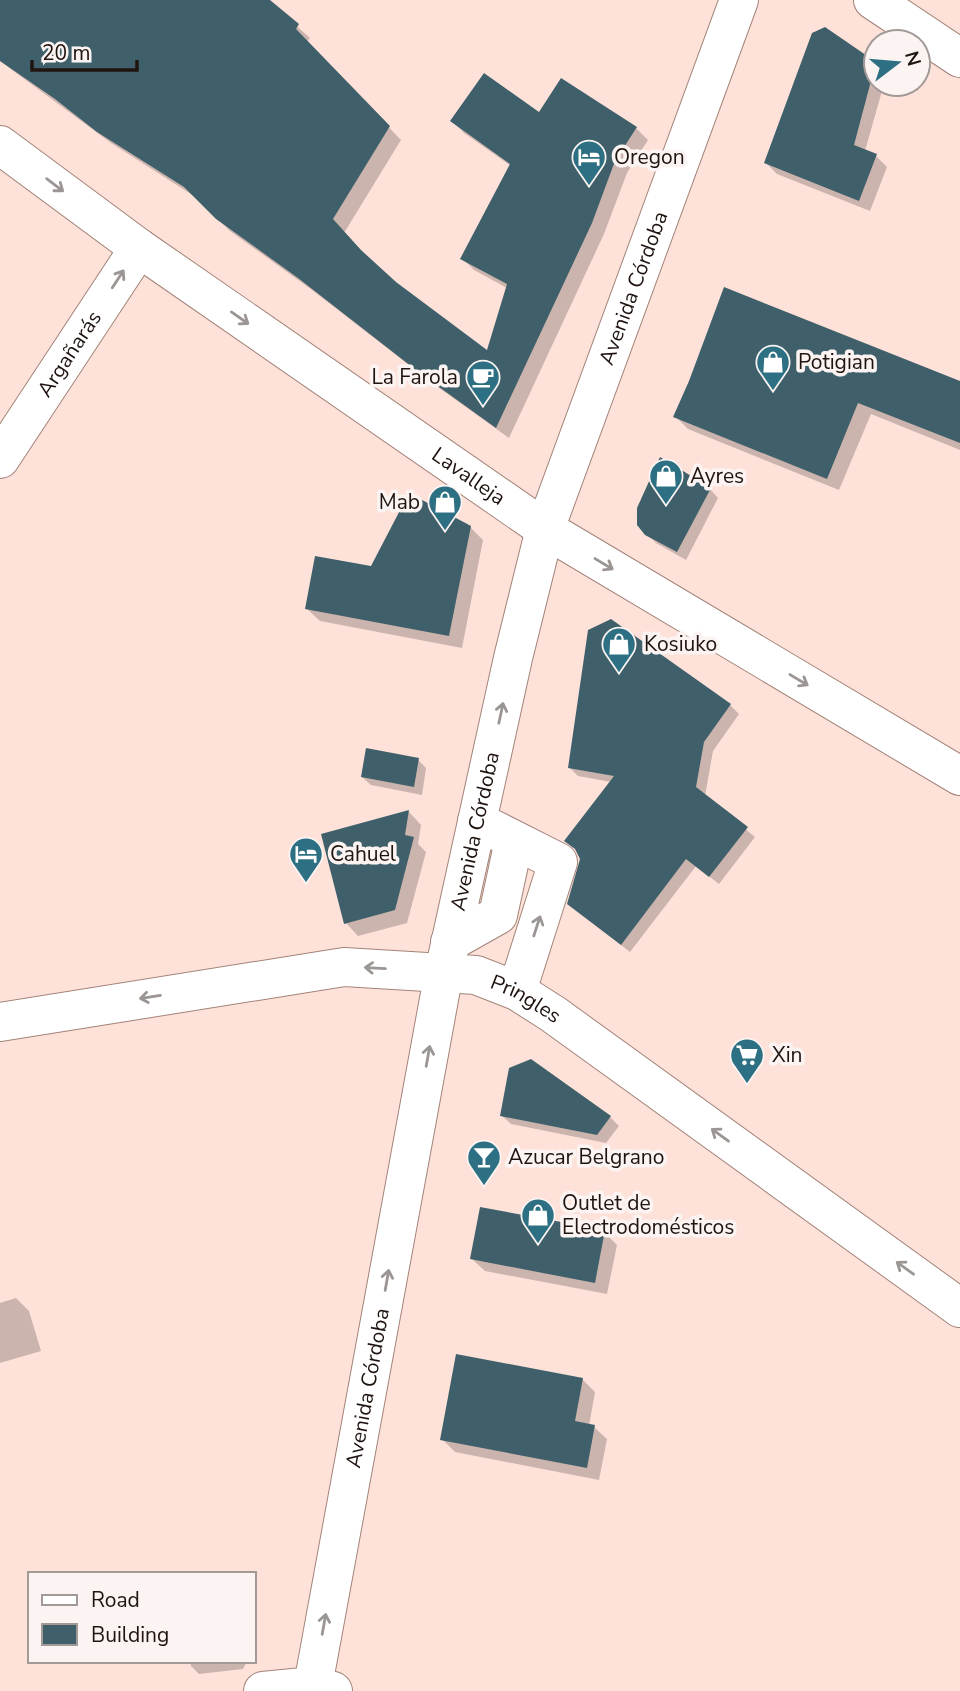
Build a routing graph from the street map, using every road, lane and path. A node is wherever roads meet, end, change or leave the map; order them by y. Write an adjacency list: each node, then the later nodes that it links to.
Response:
1 (739, 0): 7 (street, Avenida Córdoba)
2 (873, 0): 3 (street)
3 (960, 58)
4 (0, 145): 5 (street, Lavalleja, one-way to 5)
5 (139, 248): 6 (street, Argañarás, one-way to 5); 7 (street, Lavalleja, one-way to 7)
6 (0, 459)
7 (545, 529): 8 (street, Lavalleja, one-way to 8); 9 (street, Avenida Córdoba, one-way to 7)
8 (960, 776)
9 (477, 821): 10 (street); 11 (street, Avenida Córdoba)
10 (514, 841): 11 (street); 12 (street, one-way to 10)
11 (447, 957): 12 (street, Pringles); 13 (street, Pringles, one-way to 13); 15 (street, Avenida Córdoba, one-way to 11)
12 (517, 991): 14 (street, Pringles, one-way to 12)
13 (0, 1022)
14 (960, 1308)
15 (319, 1689): 16 (street)
16 (263, 1691)

